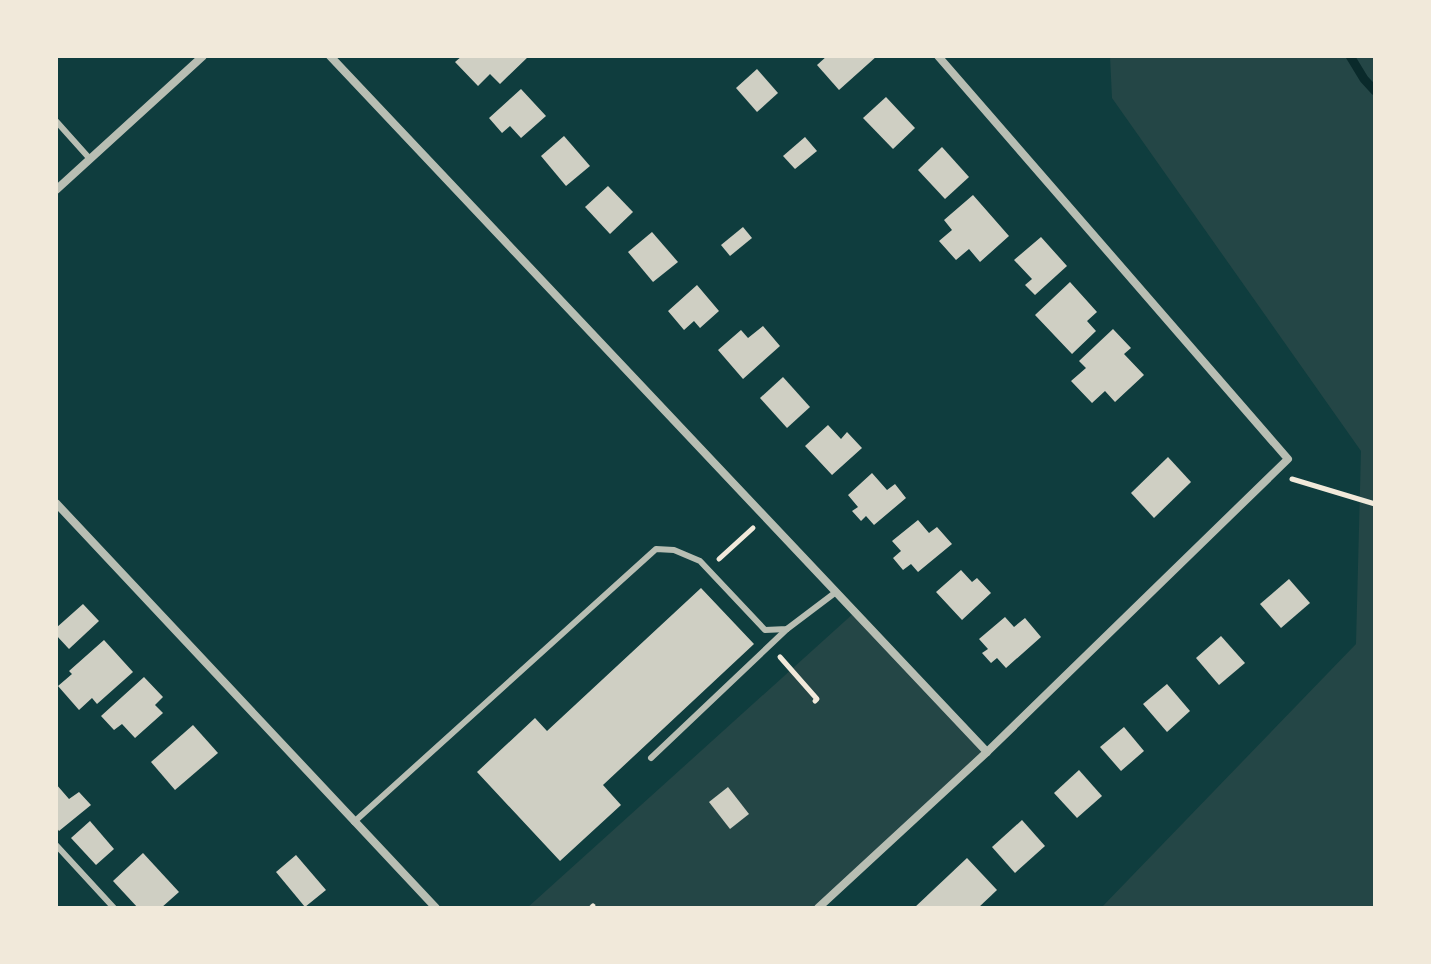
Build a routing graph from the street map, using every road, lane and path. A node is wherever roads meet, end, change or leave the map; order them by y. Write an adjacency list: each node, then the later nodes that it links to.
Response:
1 (203, 56): 5 (street)
2 (330, 56): 10 (street)
3 (938, 56): 7 (street)
4 (56, 121): 5 (lane)
5 (90, 159): 6 (street)
6 (56, 190)
7 (1271, 476): 9 (path); 16 (street)
8 (56, 503): 18 (street)
9 (1375, 504)
10 (765, 517): 11 (path); 12 (street)
11 (708, 569): 13 (lane); 18 (lane)
12 (836, 592): 13 (lane); 16 (street)
13 (787, 629): 14 (lane)
14 (771, 647): 15 (path); 17 (lane)
15 (815, 701)
16 (987, 752): 22 (street)
17 (651, 758)
18 (354, 822): 21 (street)
19 (56, 845): 20 (lane)
20 (114, 908)
21 (436, 908)
22 (818, 908)

